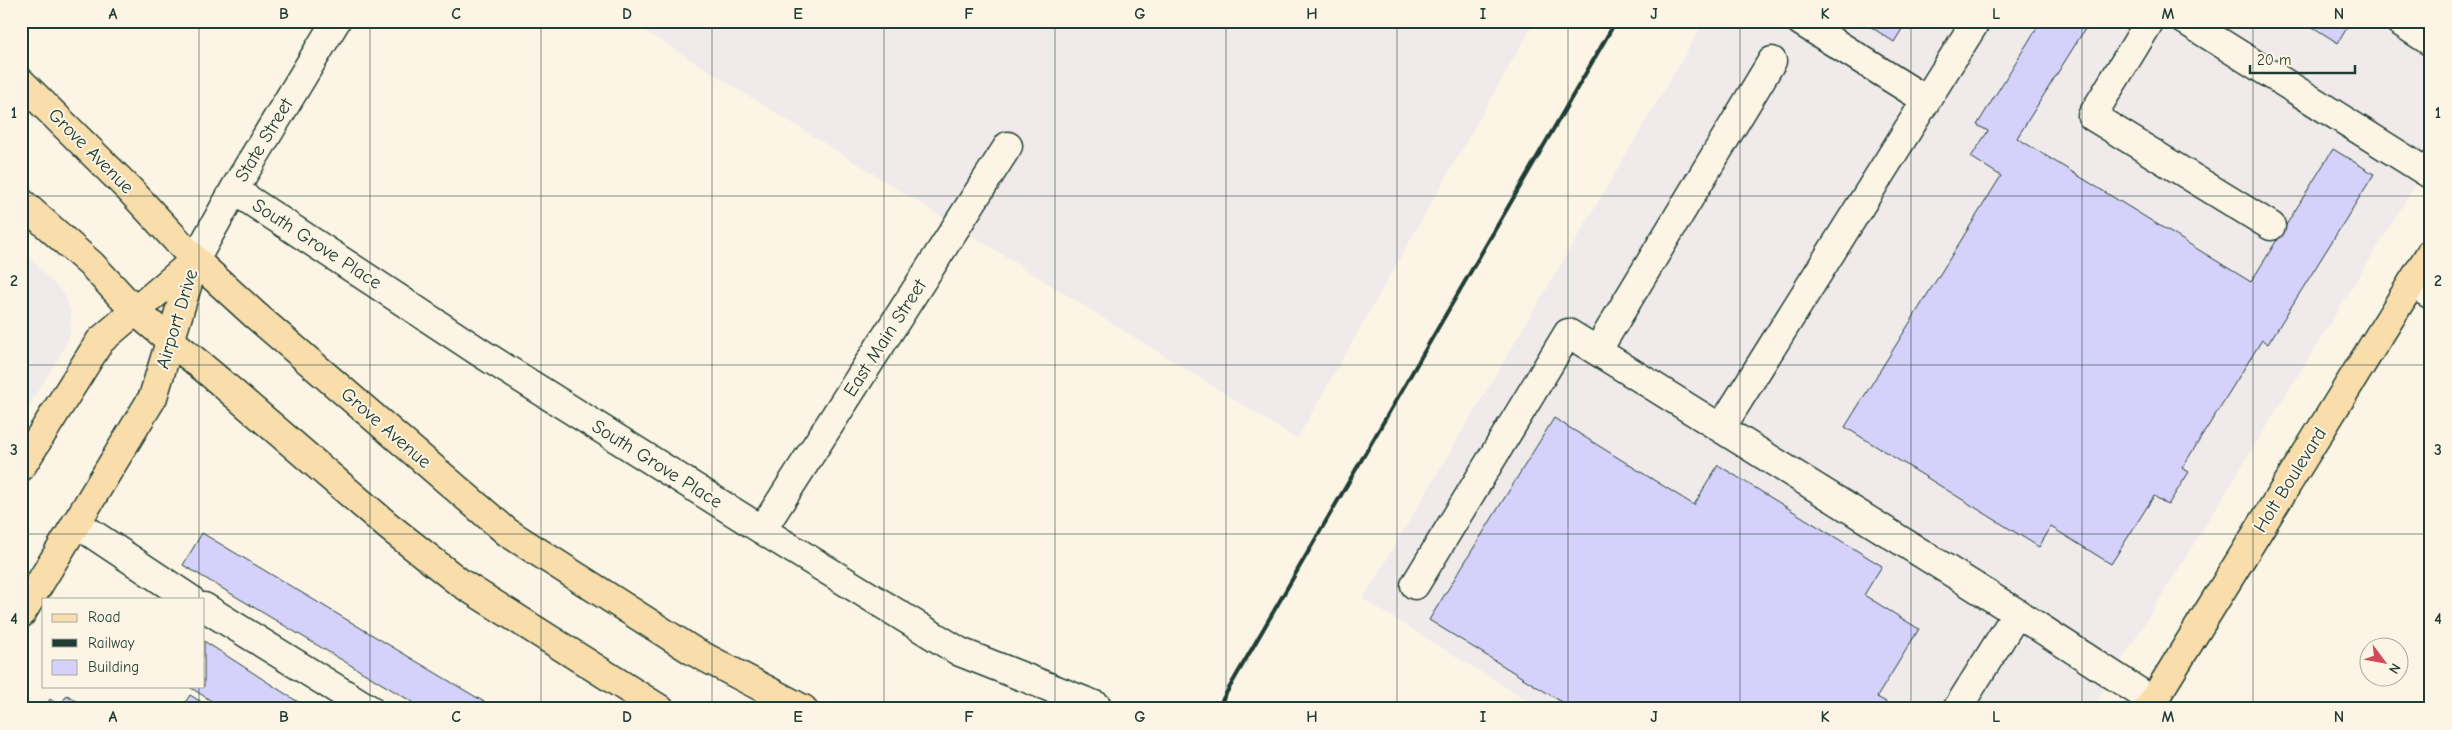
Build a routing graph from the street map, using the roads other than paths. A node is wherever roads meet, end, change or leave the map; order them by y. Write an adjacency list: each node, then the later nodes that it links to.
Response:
1 (336, 21): 13 (street, State Street)
2 (1800, 21): 10 (street)
3 (1976, 21): 10 (street)
4 (2150, 21): 15 (street)
5 (2186, 21): 12 (street)
6 (2399, 21): 7 (street)
7 (2431, 42)
8 (1772, 61): 21 (street)
9 (21, 82): 17 (main road, Grove Avenue)
10 (1926, 100): 22 (street)
11 (1008, 146): 25 (street, East Main Street)
12 (2431, 175)
13 (234, 190): 17 (street, State Street); 25 (street, South Grove Place)
14 (21, 202): 19 (main road)
15 (2271, 226)
16 (2431, 252): 18 (main road, Holt Boulevard)
17 (195, 260): 19 (main road, Airport Drive); 20 (main road, Airport Drive); 35 (main road, Grove Avenue)
18 (2421, 289): 31 (main road, Holt Boulevard)
19 (135, 311): 20 (main road); 23 (main road, Airport Drive)
20 (170, 340): 24 (main road, Airport Drive); 34 (main road)
21 (1597, 351): 22 (street); 26 (street)
22 (1721, 428): 29 (street)
23 (21, 467)
24 (76, 523): 27 (street); 30 (main road, Airport Drive)
25 (762, 530): 32 (street, South Grove Place)
26 (1415, 585)
27 (188, 598)
28 (205, 608): 33 (street)
29 (2017, 613): 31 (street); 36 (street)
30 (21, 614)
31 (2151, 705)
32 (1097, 706)
33 (369, 709)
34 (660, 709)
35 (803, 709)
36 (1957, 709)

